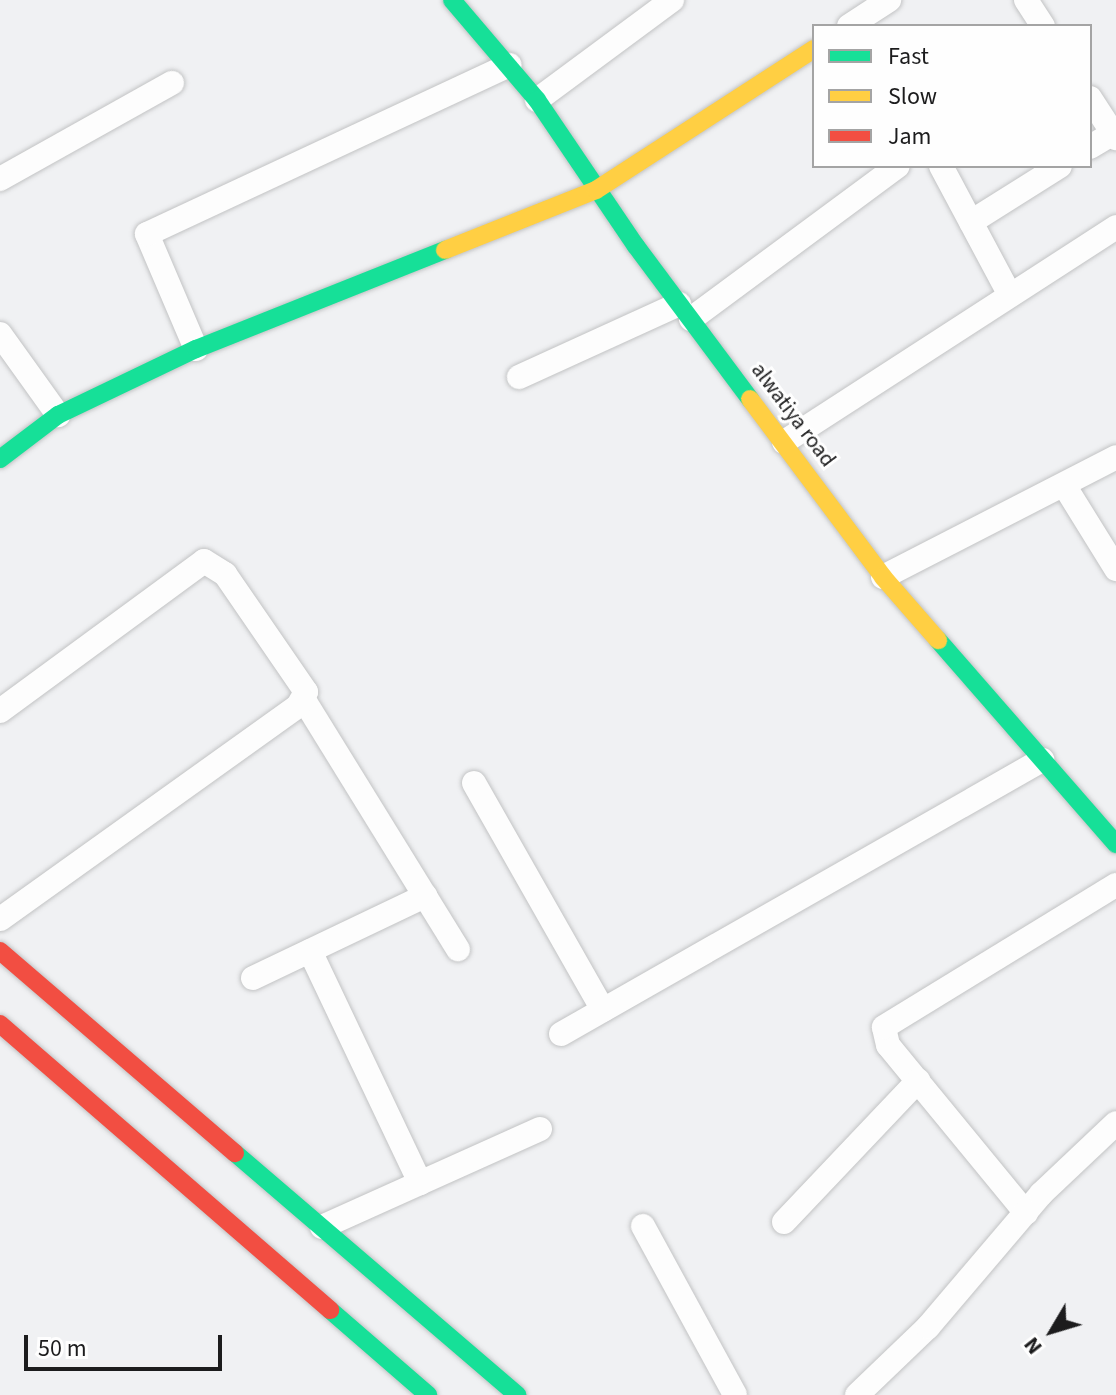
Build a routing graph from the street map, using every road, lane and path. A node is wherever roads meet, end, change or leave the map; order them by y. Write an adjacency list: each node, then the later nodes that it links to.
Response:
1 (452, 0): 8 (street, alwatiya road)
2 (672, 0): 10 (street)
3 (889, 0): 5 (street)
4 (1026, 0): 6 (street)
5 (852, 24)
6 (1042, 24)
7 (812, 50): 18 (street)
8 (510, 65): 10 (street, alwatiya road); 24 (street)
9 (172, 83): 17 (street)
10 (537, 100): 18 (street, alwatiya road)
11 (1092, 101): 12 (street)
12 (1114, 136): 13 (street)
13 (1092, 146)
14 (895, 168): 22 (street)
15 (942, 168): 19 (street)
16 (1057, 168): 19 (street)
17 (0, 179)
18 (596, 190): 22 (street, alwatiya road); 24 (street)
19 (971, 222): 21 (street)
20 (1116, 227): 21 (street)
21 (1010, 295): 27 (street)
22 (685, 311): 25 (street); 27 (street, alwatiya road)
23 (0, 334): 26 (street)
24 (196, 349): 26 (street)
25 (519, 377)
26 (58, 415): 29 (street)
27 (784, 442): 32 (street, alwatiya road)
28 (1116, 457): 30 (street)
29 (0, 459)
30 (1064, 485): 31 (street); 32 (street)
31 (1116, 569)
32 (883, 577): 35 (street, alwatiya road)
33 (304, 700): 34 (street); 39 (street); 40 (street)
34 (0, 711)
35 (1042, 760): 37 (street, alwatiya road); 45 (street)
36 (474, 783): 45 (street)
37 (1116, 844)
38 (1116, 885): 48 (street)
39 (425, 896): 41 (street); 43 (street)
40 (0, 919)
41 (458, 949)
42 (0, 951): 55 (street)
43 (310, 951): 44 (street); 51 (street)
44 (253, 978)
45 (603, 1010): 47 (street)
46 (0, 1024): 56 (street)
47 (561, 1034)
48 (918, 1081): 52 (street); 53 (street)
49 (1116, 1123): 52 (street)
50 (540, 1129): 51 (street)
51 (420, 1183): 55 (street)
52 (1026, 1213): 59 (street)
53 (784, 1222)
54 (643, 1226): 58 (street)
55 (322, 1227): 57 (street)
56 (428, 1395)
57 (517, 1395)
58 (735, 1395)
59 (857, 1395)

